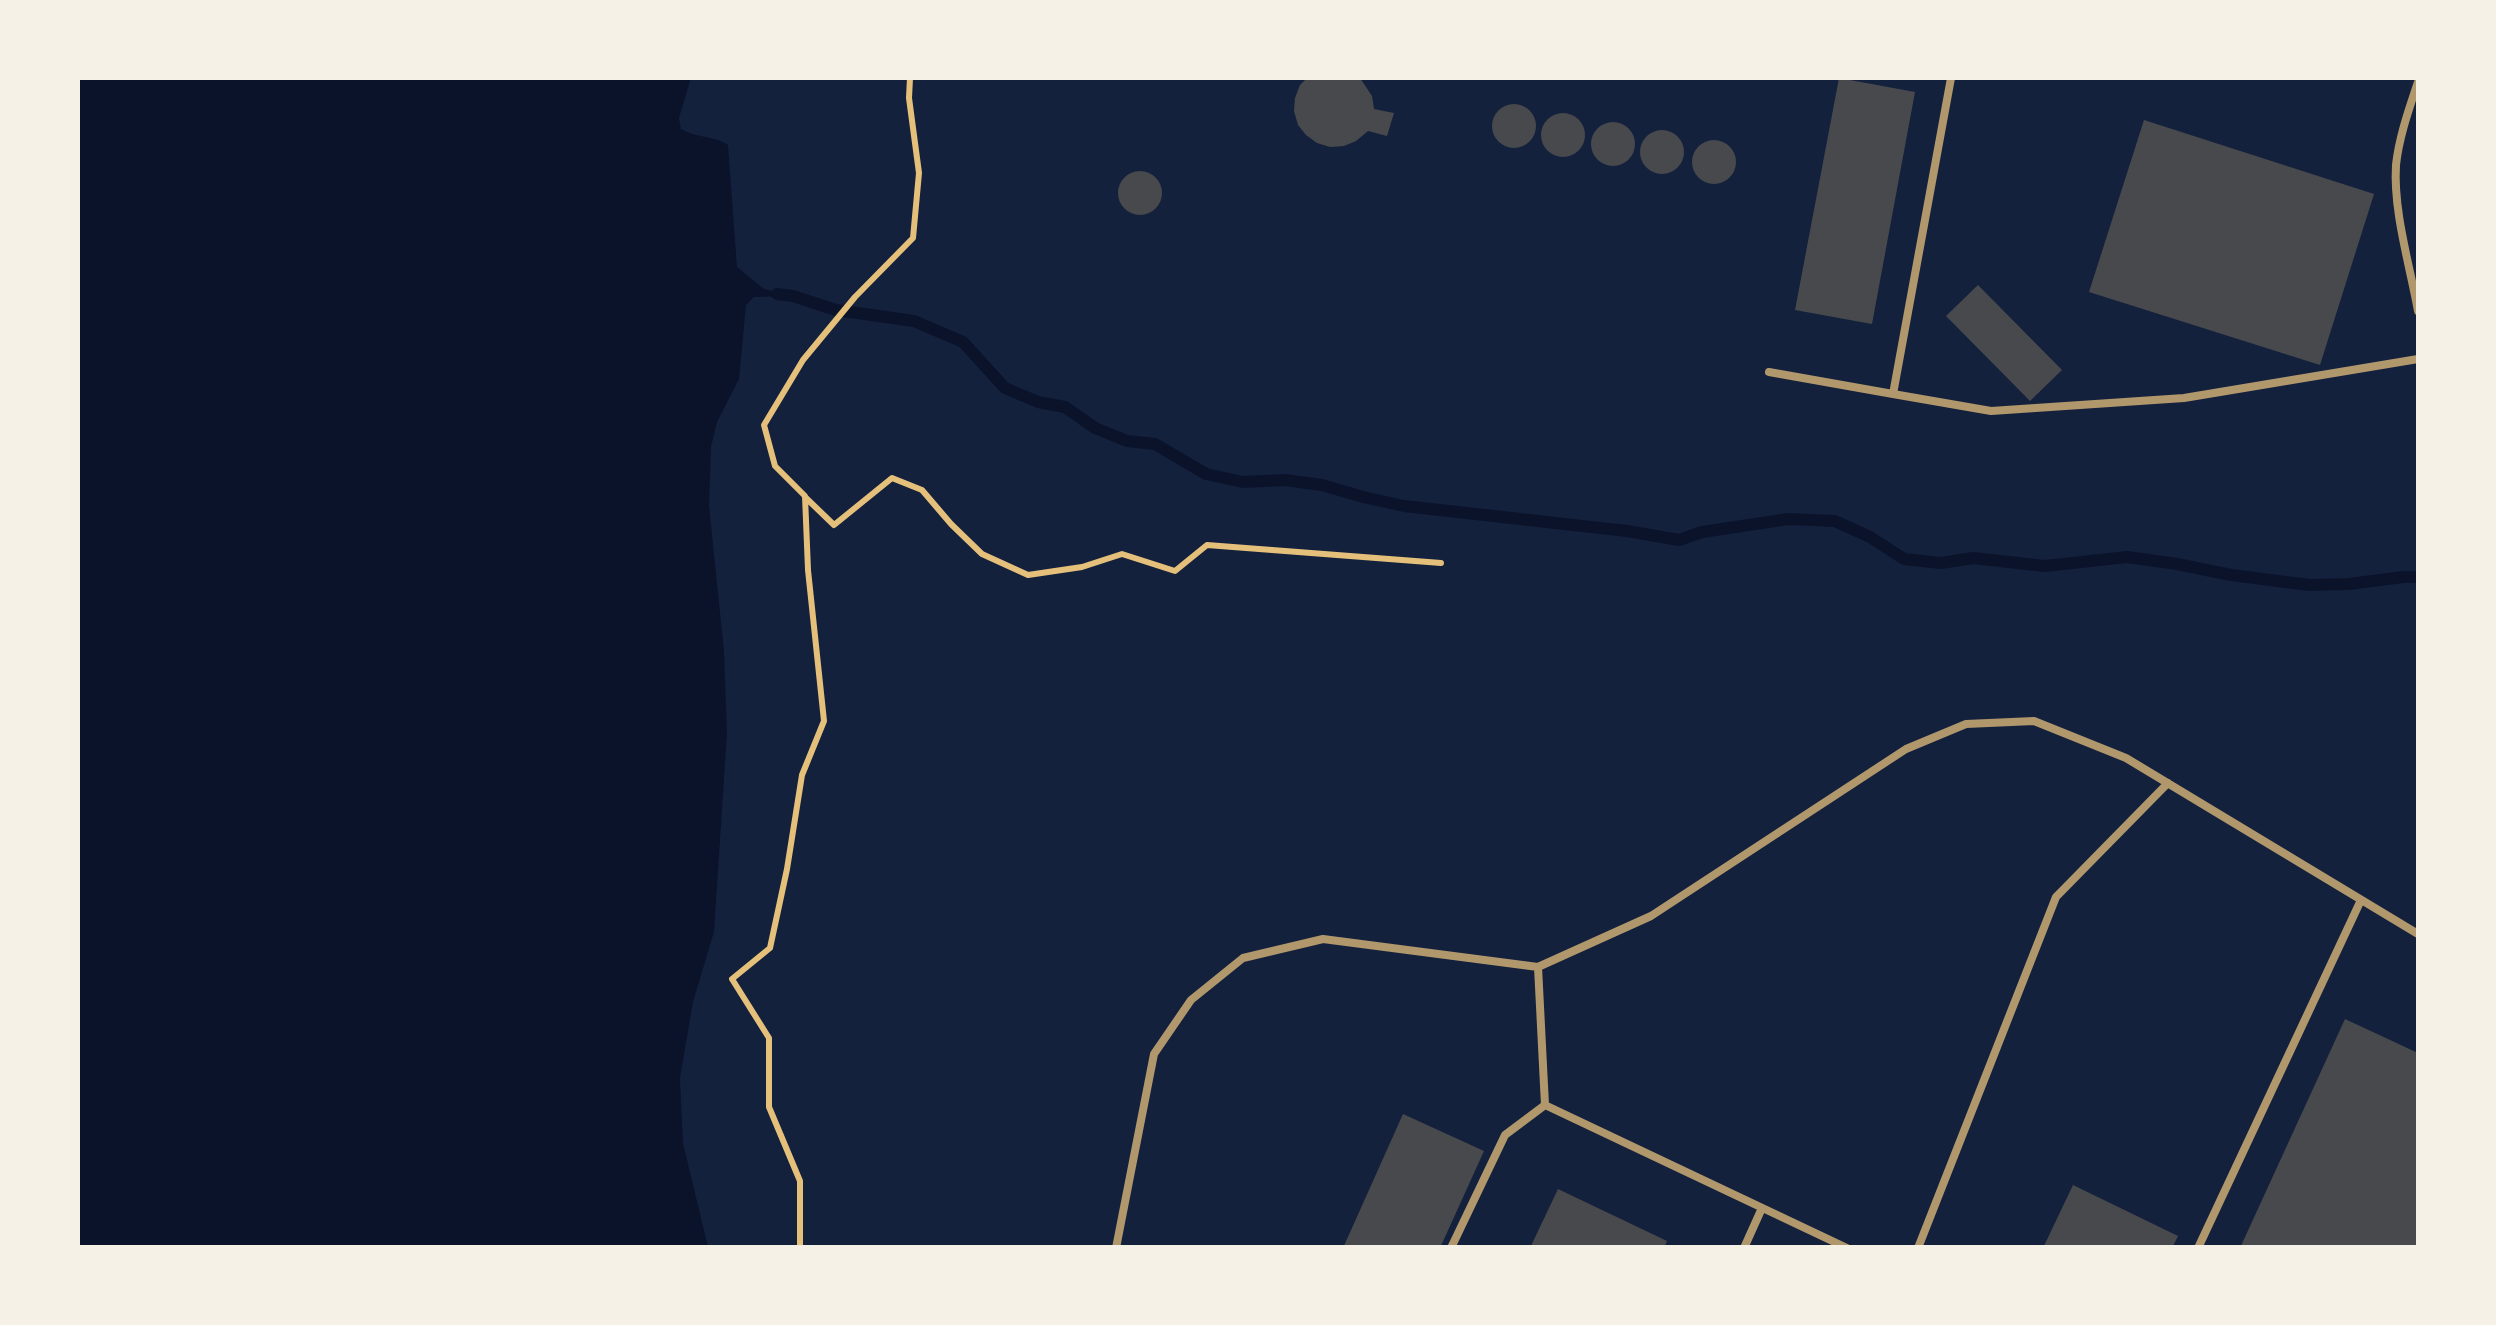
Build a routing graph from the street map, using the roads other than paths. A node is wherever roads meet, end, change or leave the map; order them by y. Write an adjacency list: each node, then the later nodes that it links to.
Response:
1 (1950, 78): 6 (lane)
2 (2418, 82): 3 (lane)
3 (2418, 311)
4 (2418, 359): 6 (lane)
5 (1769, 372): 6 (lane)
6 (1893, 394)
7 (2168, 783): 8 (lane); 10 (lane); 17 (lane)
8 (2361, 900): 9 (lane); 18 (lane)
9 (2418, 934)
10 (1538, 967): 11 (lane); 13 (lane)
11 (1545, 1105): 12 (lane); 14 (lane)
12 (1762, 1208): 15 (lane); 16 (lane)
13 (1116, 1248)
14 (1451, 1248)
15 (1744, 1248)
16 (1847, 1248)
17 (1918, 1248)
18 (2198, 1248)

